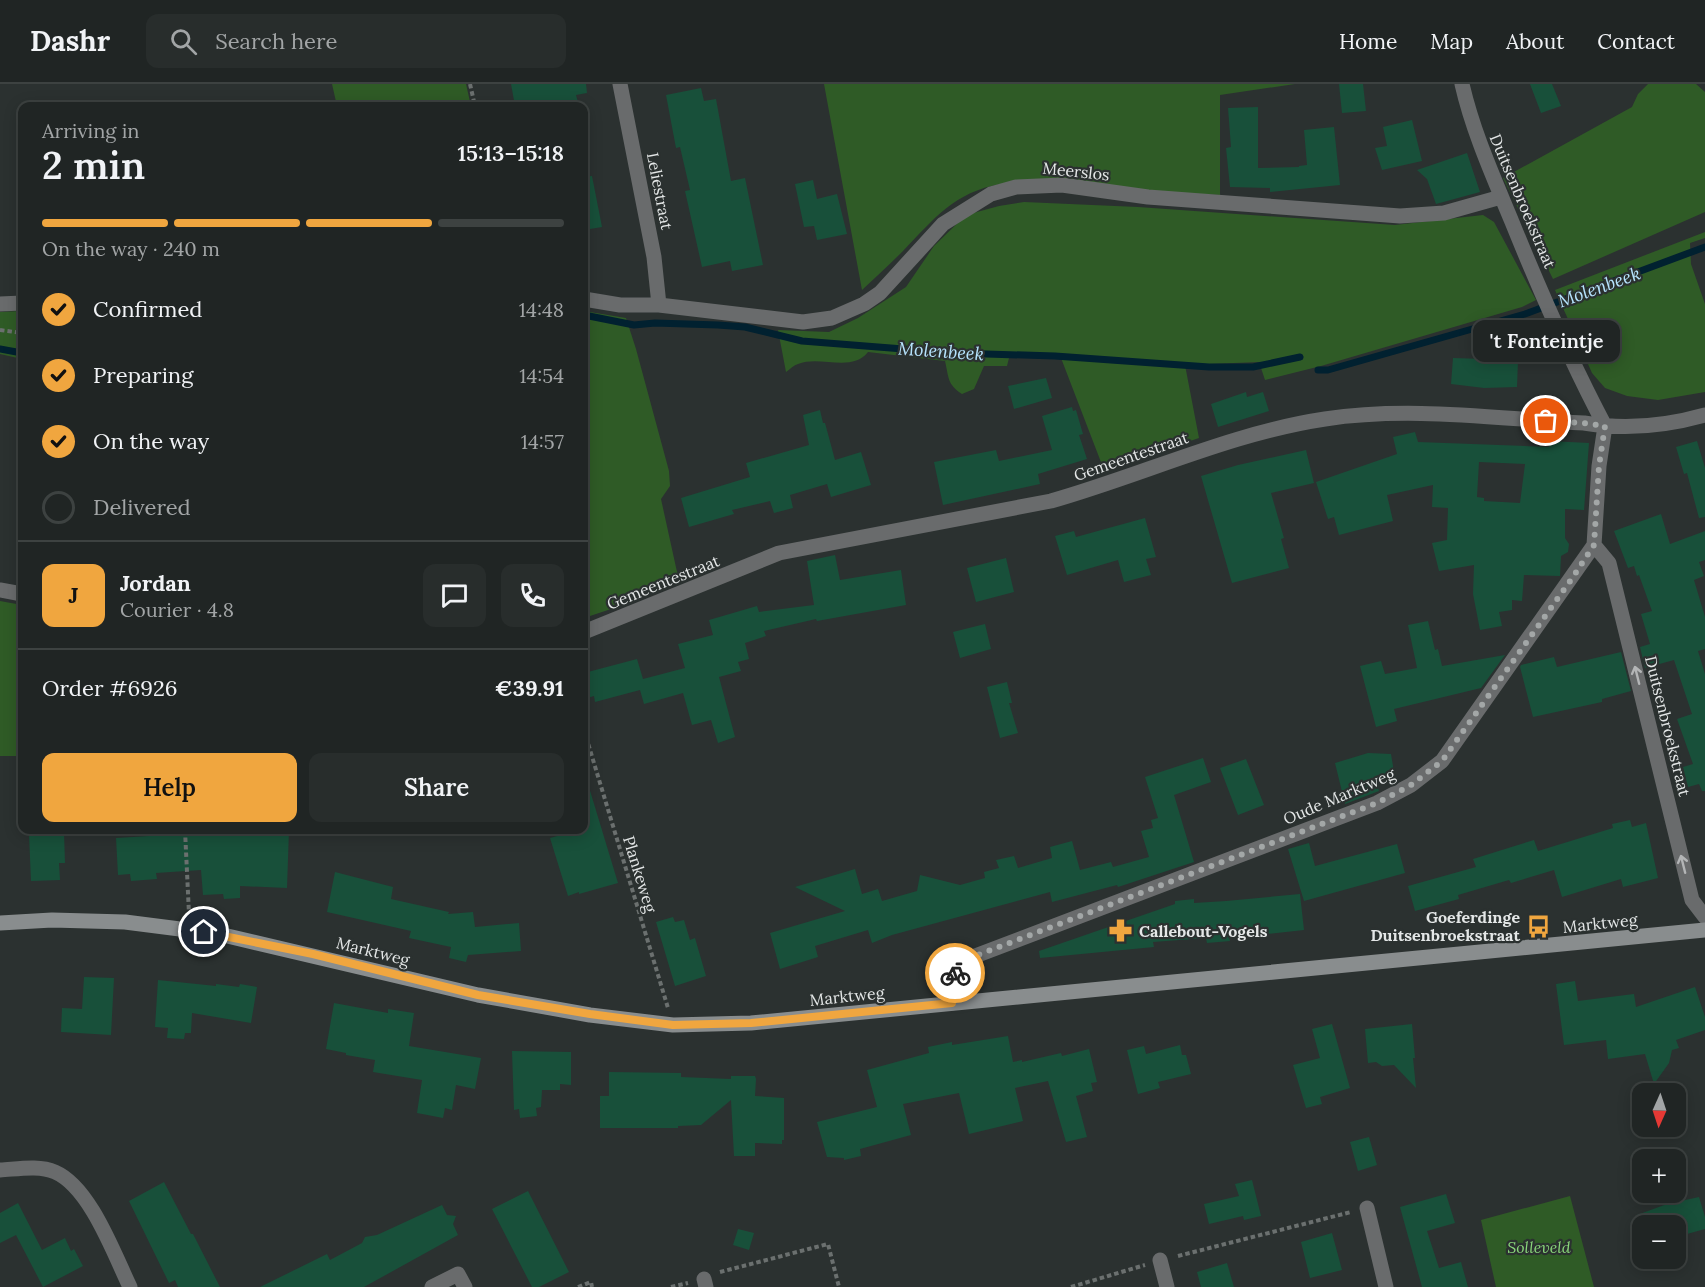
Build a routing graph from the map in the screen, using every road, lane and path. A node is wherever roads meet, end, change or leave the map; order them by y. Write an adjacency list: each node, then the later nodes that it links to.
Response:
1 (470, 84): 4 (path)
2 (620, 84): 9 (street, Leliestraat)
3 (1462, 84): 5 (street, Duitsenbroekstraat)
4 (474, 102)
5 (1501, 196): 9 (street, Meerslos); 13 (street, Duitsenbroekstraat)
6 (588, 300): 9 (street, Meerslos)
7 (18, 303): 8 (street)
8 (0, 304)
9 (659, 305)
10 (0, 330): 11 (path)
11 (18, 332)
12 (1705, 415): 13 (street, Gemeentestraat)
13 (1605, 426): 14 (street, Oude Marktweg); 17 (street, Gemeentestraat)
14 (1594, 545): 20 (street, Duitsenbroekstraat, one-way to 14); 24 (street, Oude Marktweg)
15 (0, 590): 16 (street)
16 (18, 593)
17 (588, 630)
18 (588, 743): 25 (path, Plankeweg)
19 (185, 834): 22 (path)
20 (1705, 917)
21 (0, 923): 22 (street, Marktweg)
22 (189, 930): 25 (street, Marktweg)
23 (1705, 930): 24 (street, Marktweg)
24 (952, 1003): 25 (street, Marktweg)
25 (673, 1025)
26 (0, 1170): 30 (street)
27 (1367, 1208): 28 (path); 39 (street)
28 (1160, 1260): 37 (path); 38 (street)
29 (705, 1283): 35 (path); 36 (path)
30 (130, 1287)
31 (432, 1287): 32 (street)
32 (465, 1287)
33 (578, 1287): 34 (path)
34 (592, 1287)
35 (671, 1287)
36 (839, 1287)
37 (1071, 1287)
38 (1167, 1287)
39 (1386, 1287)

